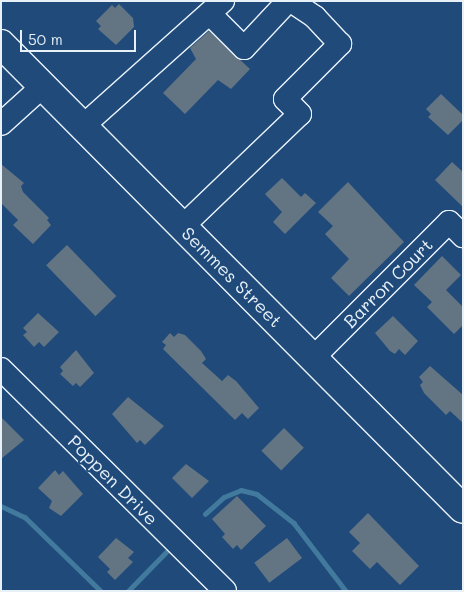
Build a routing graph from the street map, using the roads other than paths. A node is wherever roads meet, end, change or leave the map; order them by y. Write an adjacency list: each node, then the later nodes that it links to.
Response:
1 (290, 1): 2 (street); 7 (street)
2 (217, 8): 6 (street)
3 (1, 44): 4 (main road, Semmes Street)
4 (43, 86): 5 (street); 6 (main road, Semmes Street)
5 (1, 124)
6 (83, 126): 7 (main road, Semmes Street)
7 (182, 227): 9 (main road, Semmes Street)
8 (463, 236): 9 (street, Barron Court)
9 (313, 358): 11 (main road, Semmes Street)
10 (1, 369): 12 (street, Poppen Drive)
11 (463, 509)
12 (225, 591)

